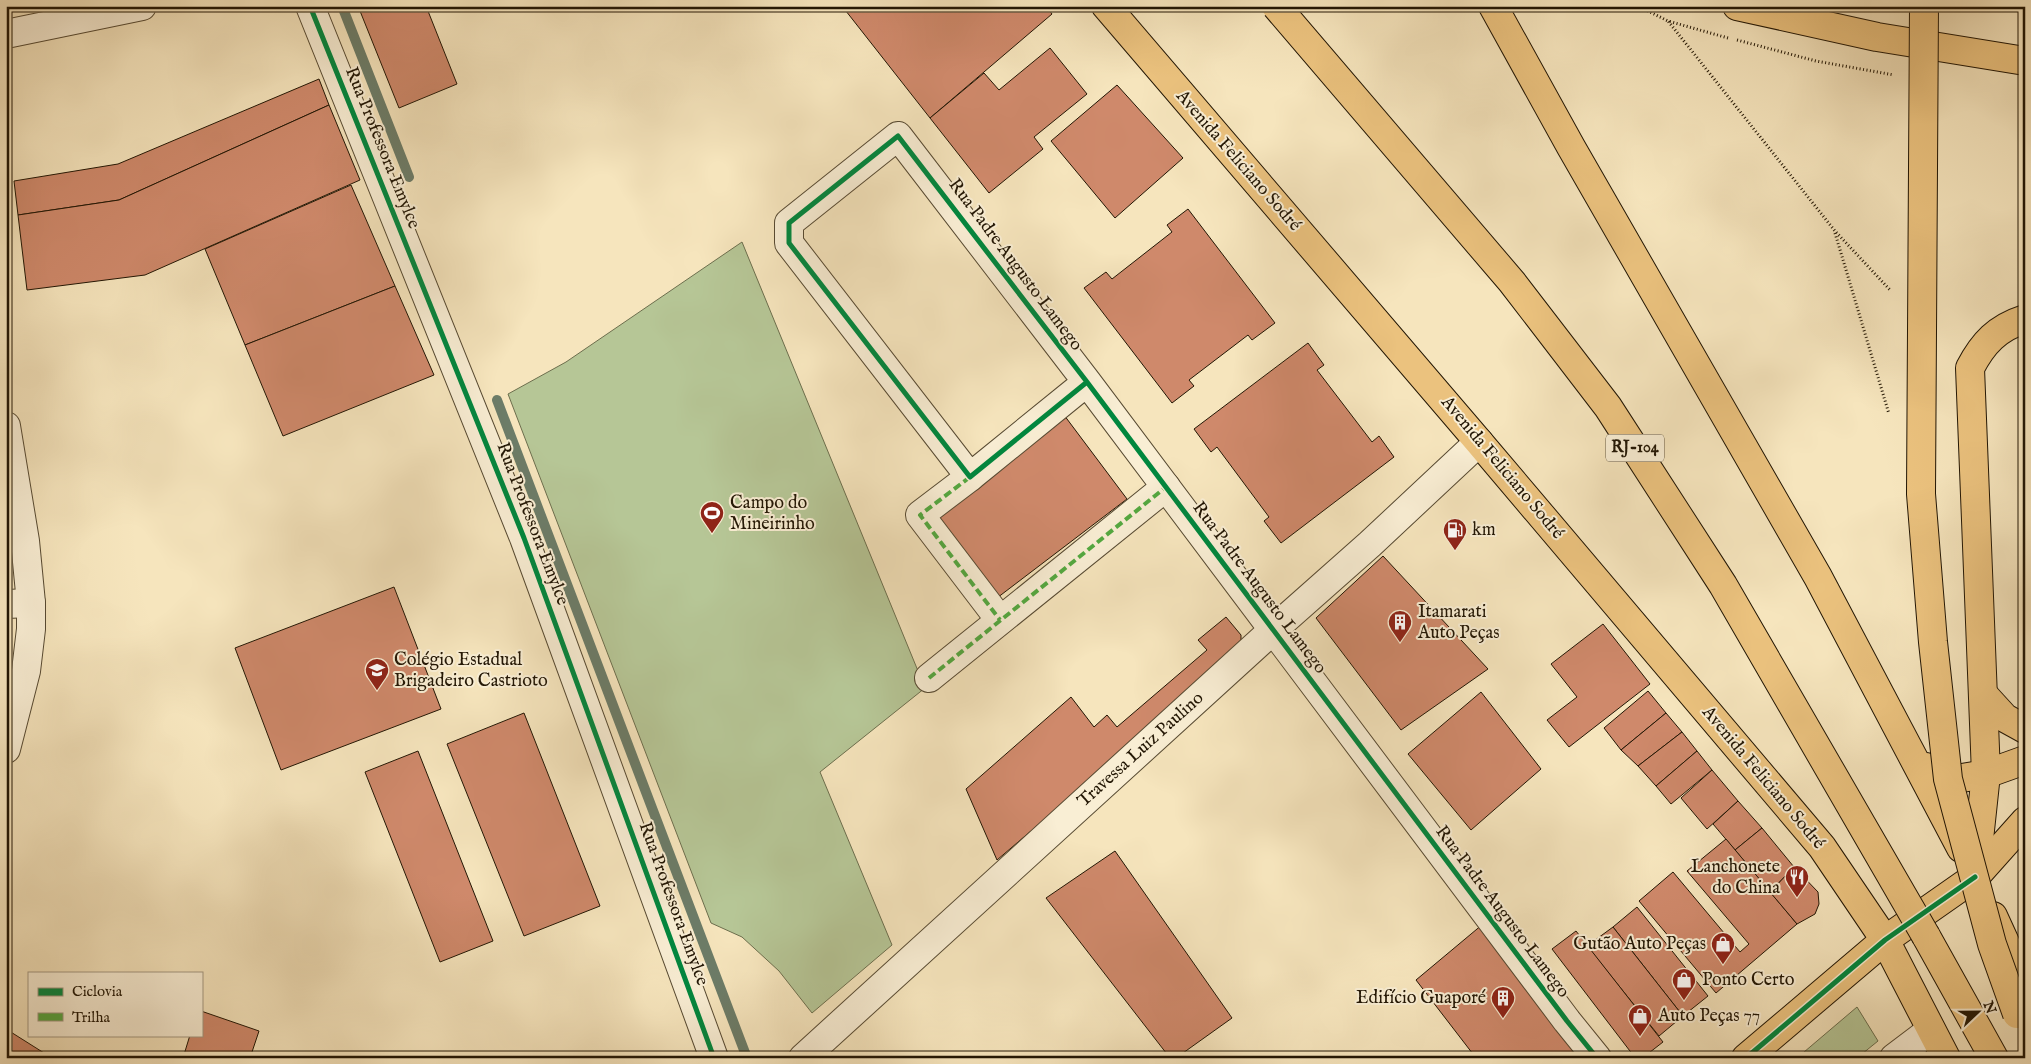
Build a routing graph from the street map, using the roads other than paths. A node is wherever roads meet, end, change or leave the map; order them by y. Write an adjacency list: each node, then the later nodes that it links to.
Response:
1 (142, 6): 8 (street)
2 (310, 6): 34 (street, Rua Professora Emylce)
3 (1106, 6): 13 (main road, Avenida Feliciano Sodré)
4 (1276, 6): 39 (main road, RJ-104, bridge)
5 (1493, 6): 25 (main road)
6 (1737, 6): 9 (main road)
7 (1924, 6): 32 (main road, bridge)
8 (6, 34)
9 (2025, 62)
10 (2025, 319): 21 (main road)
11 (1086, 382): 14 (street); 14 (street, Rua Padre Augusto Lamego); 15 (street, Rua Padre Augusto Lamego)
12 (6, 426): 16 (street)
13 (1480, 442): 19 (street, Travessa Luiz Paulino); 29 (main road, Avenida Feliciano Sodré)
14 (970, 476): 18 (street)
15 (1166, 487): 18 (street); 19 (street, Rua Padre Augusto Lamego)
16 (16, 543): 17 (street)
17 (19, 603): 23 (street)
18 (1000, 620): 20 (street)
19 (1273, 630): 35 (street, Travessa Luiz Paulino); 36 (street, Rua Padre Augusto Lamego)
20 (929, 678)
21 (1984, 695): 22 (main road); 26 (main road)
22 (2025, 729)
23 (6, 749)
24 (2025, 760): 26 (main road)
25 (1917, 764): 26 (main road); 28 (main road)
26 (1986, 774): 28 (main road)
27 (2025, 821): 28 (main road)
28 (1975, 876): 29 (main road); 30 (main road)
29 (1886, 940): 31 (main road, Avenida Feliciano Sodré); 37 (main road)
30 (2025, 986)
31 (1931, 1030): 33 (street); 38 (main road, Avenida Feliciano Sodré)
32 (2025, 1030)
33 (1897, 1057)
34 (714, 1058)
35 (803, 1058)
36 (1597, 1058)
37 (1746, 1058)
38 (1946, 1058)
39 (1994, 1058)

